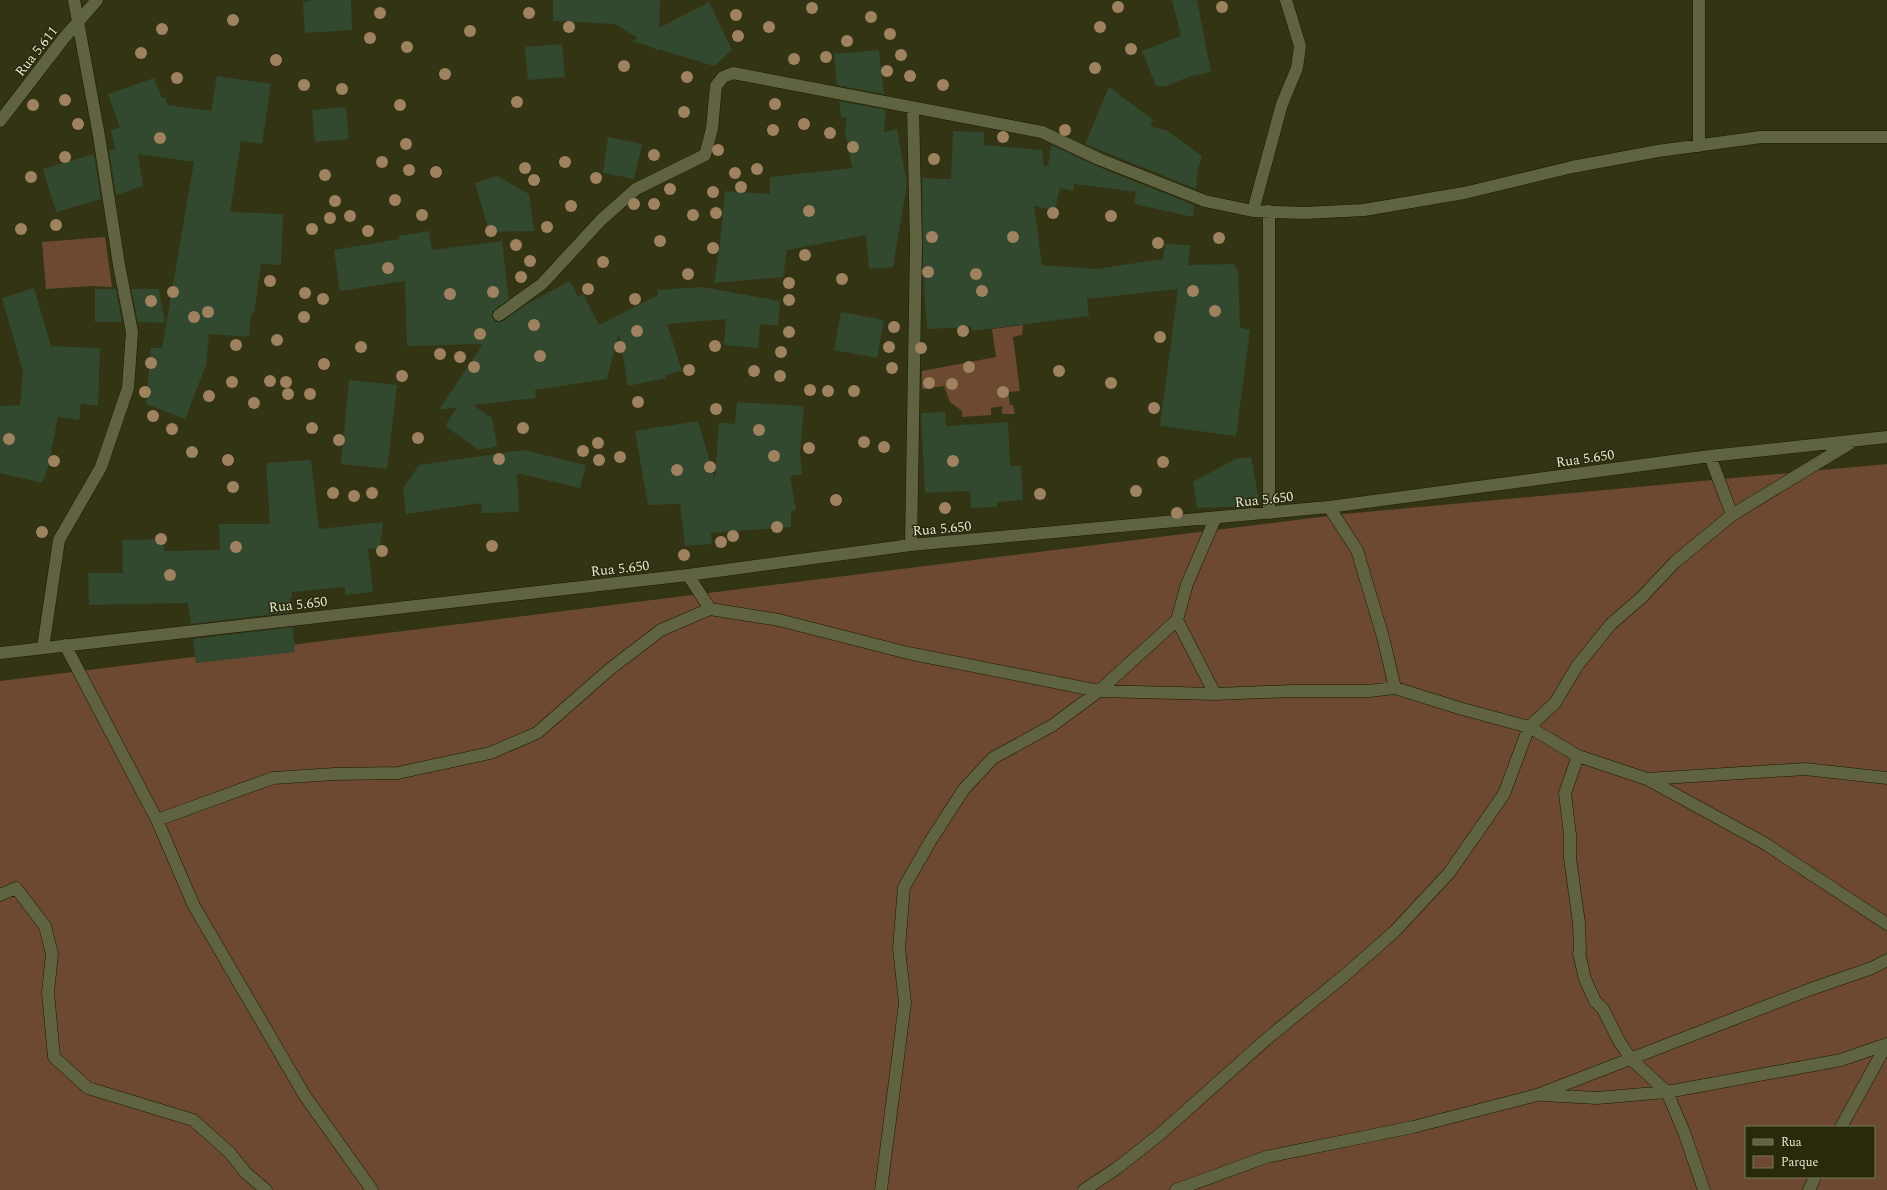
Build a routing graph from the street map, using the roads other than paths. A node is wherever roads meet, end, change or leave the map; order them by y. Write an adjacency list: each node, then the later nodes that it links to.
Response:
1 (74, 0): 5 (street)
2 (97, 0): 5 (street, Rua 5.611)
3 (1286, 0): 10 (street)
4 (1699, 0): 9 (street)
5 (78, 22): 7 (street, Rua 5.611); 25 (street)
6 (913, 108): 10 (street); 12 (street); 20 (street)
7 (0, 121)
8 (1887, 137): 9 (street)
9 (1698, 146): 11 (street)
10 (1253, 211): 11 (street)
11 (1269, 211): 17 (street)
12 (500, 316)
13 (1887, 438): 14 (street, Rua 5.650)
14 (1855, 440): 15 (street, Rua 5.650); 18 (street)
15 (1710, 456): 16 (street, Rua 5.650); 18 (street)
16 (1329, 507): 17 (street, Rua 5.650); 27 (street)
17 (1269, 513): 19 (street, Rua 5.650)
18 (1732, 515): 30 (street)
19 (1214, 519): 20 (street, Rua 5.650); 23 (street)
20 (911, 545): 21 (street, Rua 5.650)
21 (688, 575): 22 (street); 24 (street, Rua 5.650)
22 (710, 609): 28 (street); 34 (street)
23 (1177, 620): 28 (street); 29 (street)
24 (65, 645): 25 (street, Rua 5.650); 34 (street)
25 (43, 648): 26 (street, Rua 5.650)
26 (0, 654)
27 (1395, 688): 29 (street); 30 (street)
28 (1099, 692): 29 (street); 46 (street)
29 (1215, 694)
30 (1529, 727): 31 (street); 47 (street)
31 (1578, 756): 33 (street); 39 (street)
32 (1887, 778): 33 (street)
33 (1647, 779): 36 (street)
34 (157, 820): 45 (street)
35 (0, 896): 44 (street)
36 (1887, 924)
37 (1887, 960): 39 (street)
38 (1887, 1044): 40 (street); 42 (street)
39 (1632, 1059): 40 (street); 41 (street)
40 (1667, 1092): 41 (street); 49 (street)
41 (1537, 1095): 48 (street)
42 (1842, 1126)
43 (1815, 1178): 50 (street)
44 (266, 1190)
45 (372, 1190)
46 (881, 1190)
47 (1084, 1190)
48 (1176, 1190)
49 (1704, 1190)
50 (1809, 1190)

